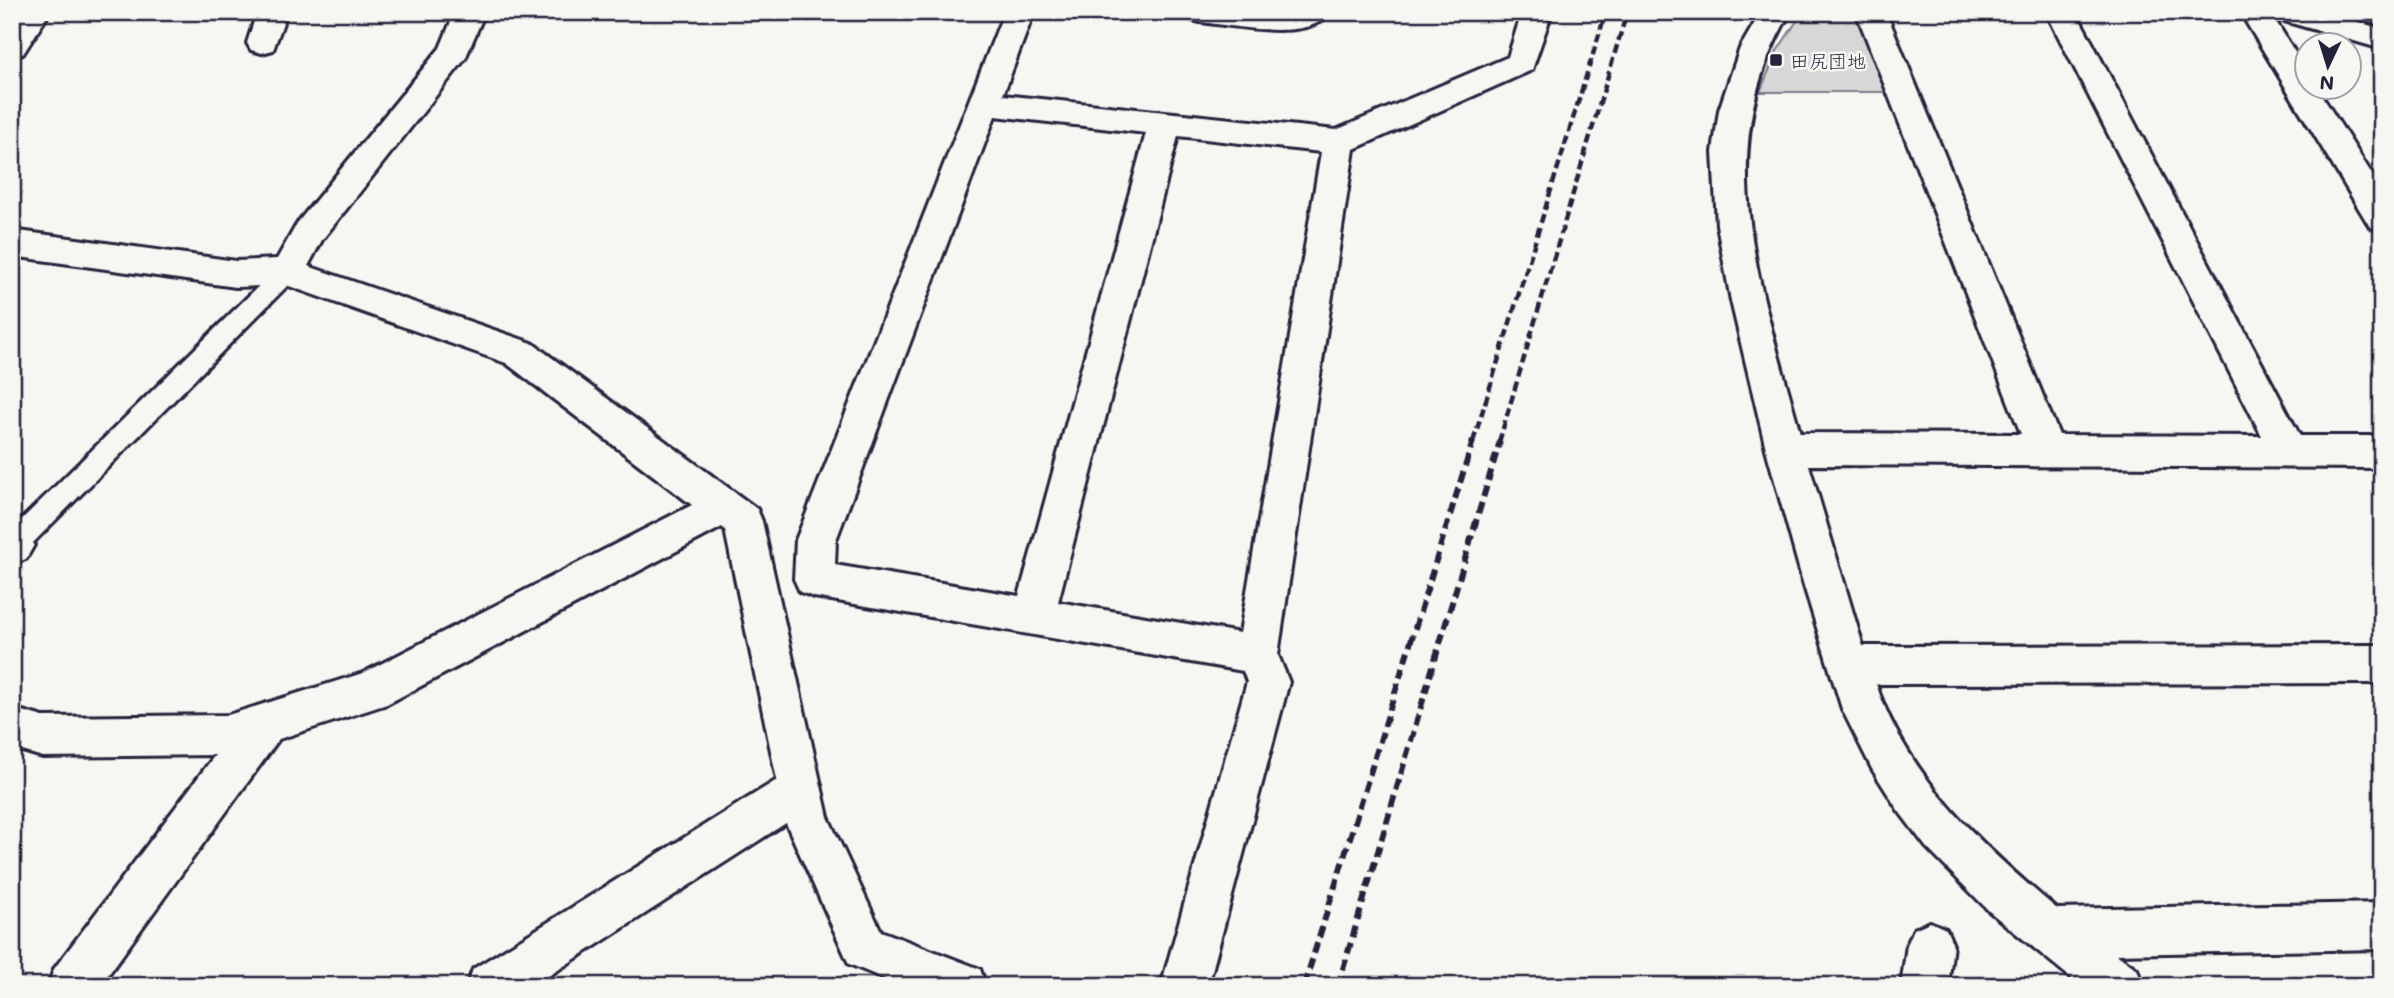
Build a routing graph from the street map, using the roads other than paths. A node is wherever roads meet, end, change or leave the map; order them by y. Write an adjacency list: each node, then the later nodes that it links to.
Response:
1 (35, 12): 15 (street)
2 (272, 12): 14 (street)
3 (470, 12): 21 (street)
4 (1019, 12): 16 (street)
5 (1200, 12): 6 (street)
6 (1314, 12)
7 (1537, 12): 18 (street)
8 (1776, 12): 22 (street)
9 (1871, 12): 23 (street)
10 (2061, 12): 24 (street)
11 (2255, 12): 19 (street)
12 (2288, 12): 13 (street)
13 (2382, 39)
14 (262, 43)
15 (12, 47)
16 (983, 104): 17 (street); 28 (street)
17 (1165, 123): 18 (street); 28 (street)
18 (1339, 142): 29 (street)
19 (2382, 218)
20 (12, 243): 21 (street)
21 (287, 272): 26 (street); 27 (lane)
22 (1785, 449): 23 (street); 31 (street)
23 (2046, 450): 24 (street)
24 (2289, 452): 25 (street)
25 (2382, 452)
26 (725, 507): 32 (street); 34 (street)
27 (13, 546)
28 (1034, 617): 29 (street)
29 (1256, 655): 40 (street)
30 (2382, 664): 31 (street)
31 (1848, 665): 36 (street)
32 (265, 723): 33 (street); 37 (street)
33 (12, 728)
34 (801, 789): 38 (street); 39 (street)
35 (2382, 926): 36 (street)
36 (2048, 932): 41 (street)
37 (71, 986)
38 (490, 986)
39 (963, 986)
40 (1184, 986)
41 (2119, 986)

